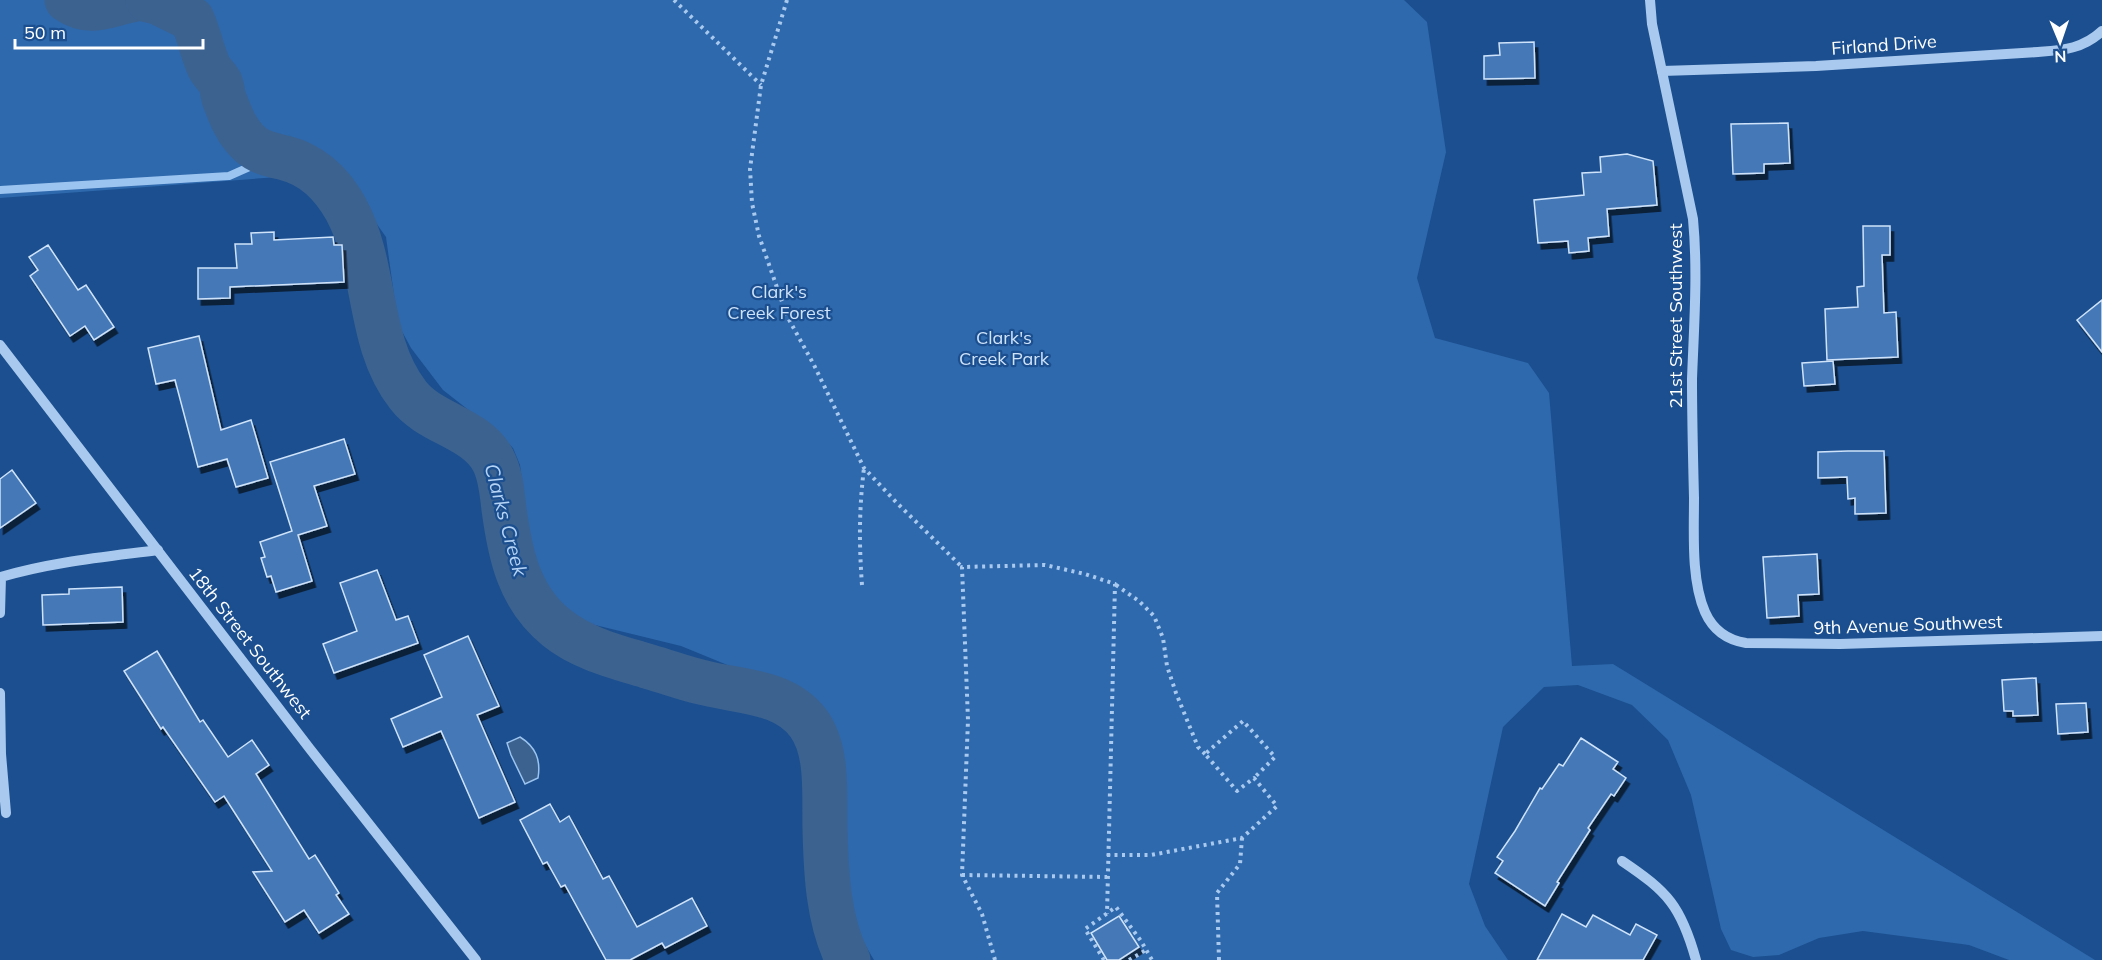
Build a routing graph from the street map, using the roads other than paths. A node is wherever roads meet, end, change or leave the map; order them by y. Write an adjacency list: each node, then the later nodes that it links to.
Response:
1 (1650, 0): 3 (street, 21st Street Southwest)
2 (2102, 31): 3 (street, Firland Drive)
3 (1662, 71): 7 (street, 21st Street Southwest)
4 (0, 345): 5 (street, 18th Street Southwest)
5 (158, 550): 6 (street); 12 (street, 18th Street Southwest)
6 (0, 613)
7 (1718, 631): 8 (street, 9th Avenue Southwest)
8 (2102, 636)
9 (0, 693): 10 (street)
10 (6, 813)
11 (1622, 861): 13 (street)
12 (476, 960)
13 (1696, 960)

